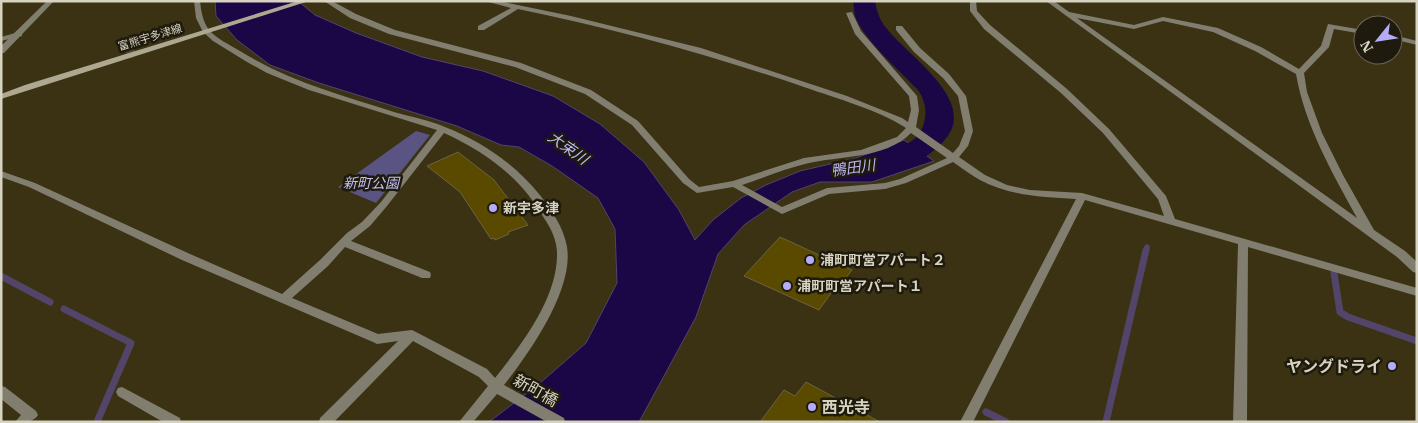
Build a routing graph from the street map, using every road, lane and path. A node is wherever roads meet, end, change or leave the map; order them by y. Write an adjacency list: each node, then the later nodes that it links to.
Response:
1 (51, 1): 15 (street)
2 (197, 1): 14 (street)
3 (306, 1): 14 (main road, 富熊宇多津線)
4 (327, 1): 26 (street)
5 (488, 1): 8 (street)
6 (973, 1): 28 (street)
7 (1049, 1): 10 (street)
8 (517, 7): 11 (street); 22 (street)
9 (850, 13): 22 (street)
10 (1065, 13): 20 (street); 29 (street)
11 (481, 28)
12 (899, 28): 24 (street)
13 (1353, 30): 20 (street)
14 (206, 32): 21 (main road, 富熊宇多津線); 23 (street)
15 (19, 34): 16 (street); 19 (street)
16 (1, 39)
17 (1403, 40): 18 (street)
18 (1417, 43)
19 (1, 52)
20 (1300, 73): 29 (street)
21 (1, 97)
22 (911, 128): 24 (street); 26 (street)
23 (443, 129): 30 (street); 37 (street)
24 (954, 158): 26 (street); 27 (street)
25 (1, 174): 35 (street)
26 (734, 184)
27 (1082, 196): 28 (street); 45 (street)
28 (1171, 222): 31 (street)
29 (1371, 233): 32 (street)
30 (345, 243): 33 (street); 35 (street)
31 (1243, 243): 34 (street); 46 (street)
32 (1417, 269)
33 (426, 275)
34 (1417, 292)
35 (283, 299): 36 (street)
36 (412, 335): 37 (street, 新町橋); 42 (street)
37 (496, 387): 43 (street); 44 (street, 新町橋)
38 (1, 391): 40 (street)
39 (122, 392): 41 (street)
40 (21, 422)
41 (175, 422)
42 (325, 422)
43 (465, 422)
44 (559, 422)
45 (966, 422)
46 (1240, 422)

